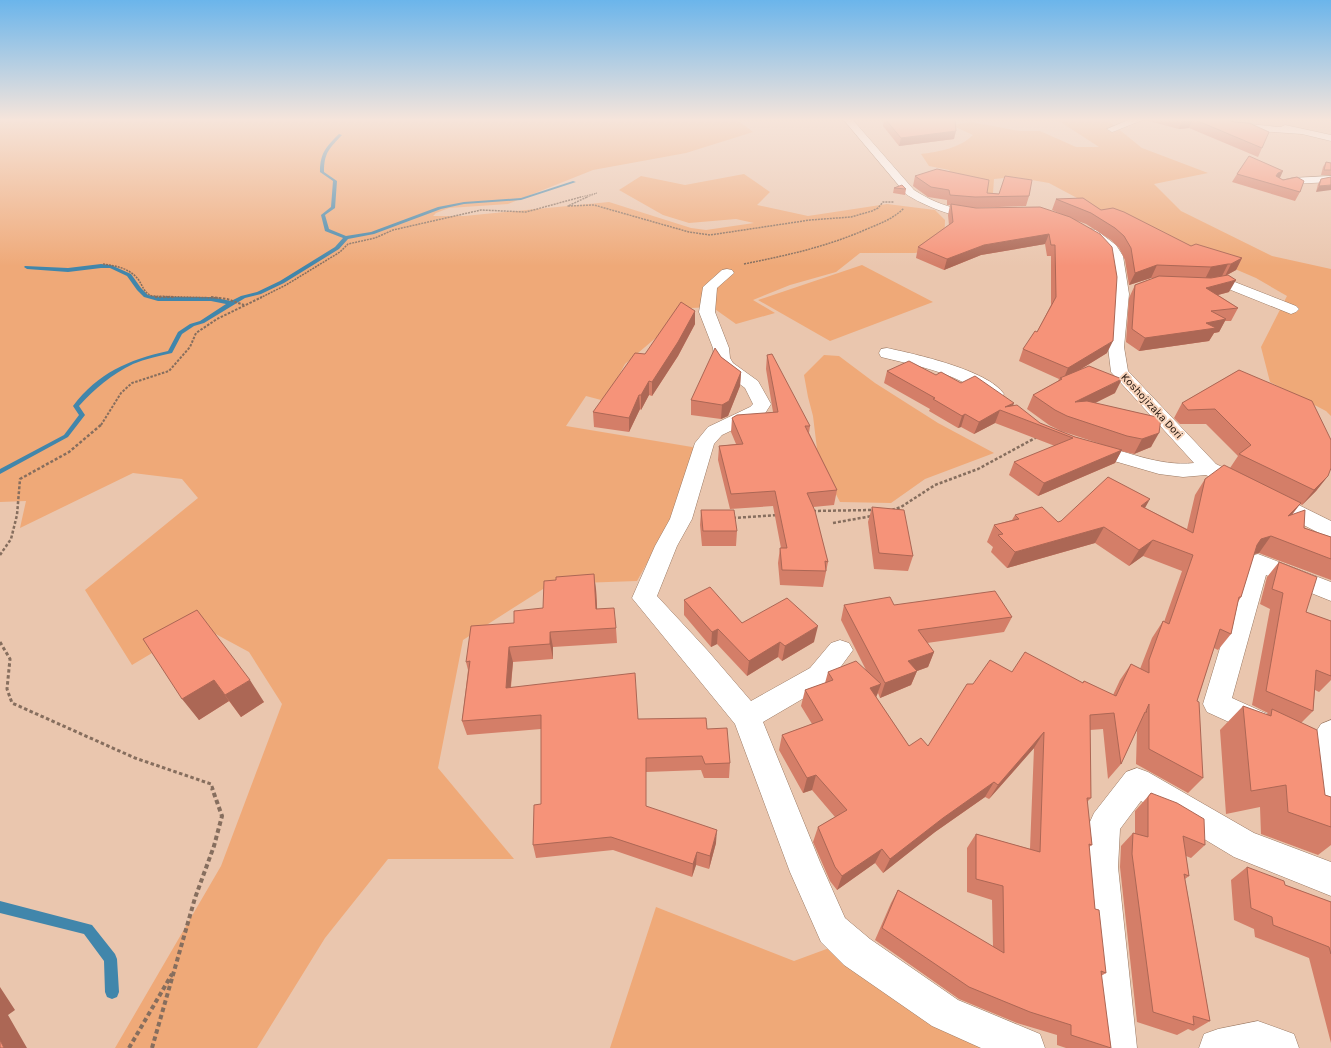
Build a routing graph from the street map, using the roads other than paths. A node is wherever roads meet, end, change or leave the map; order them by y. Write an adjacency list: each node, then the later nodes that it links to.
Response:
1 (889, 168): 4 (street)
2 (1331, 179): 3 (street)
3 (1279, 184)
4 (994, 213)
5 (1078, 226): 9 (street, Koshojizaka Dori)
6 (727, 273): 18 (street)
7 (1191, 284): 10 (street)
8 (1136, 288): 9 (street)
9 (1122, 294): 14 (street, Koshojizaka Dori)
10 (1291, 309)
11 (888, 353): 12 (street)
12 (1008, 403)
13 (1046, 432): 14 (street)
14 (1209, 468): 15 (street, Koshojizaka Dori)
15 (1331, 530)
16 (1331, 592): 19 (street)
17 (840, 650): 18 (street)
18 (747, 717): 22 (street)
19 (1315, 741): 20 (street)
20 (1331, 786)
21 (1331, 879): 23 (street)
22 (1026, 1048)
23 (1118, 1048)
24 (1218, 1048): 25 (street)
25 (1280, 1048)

